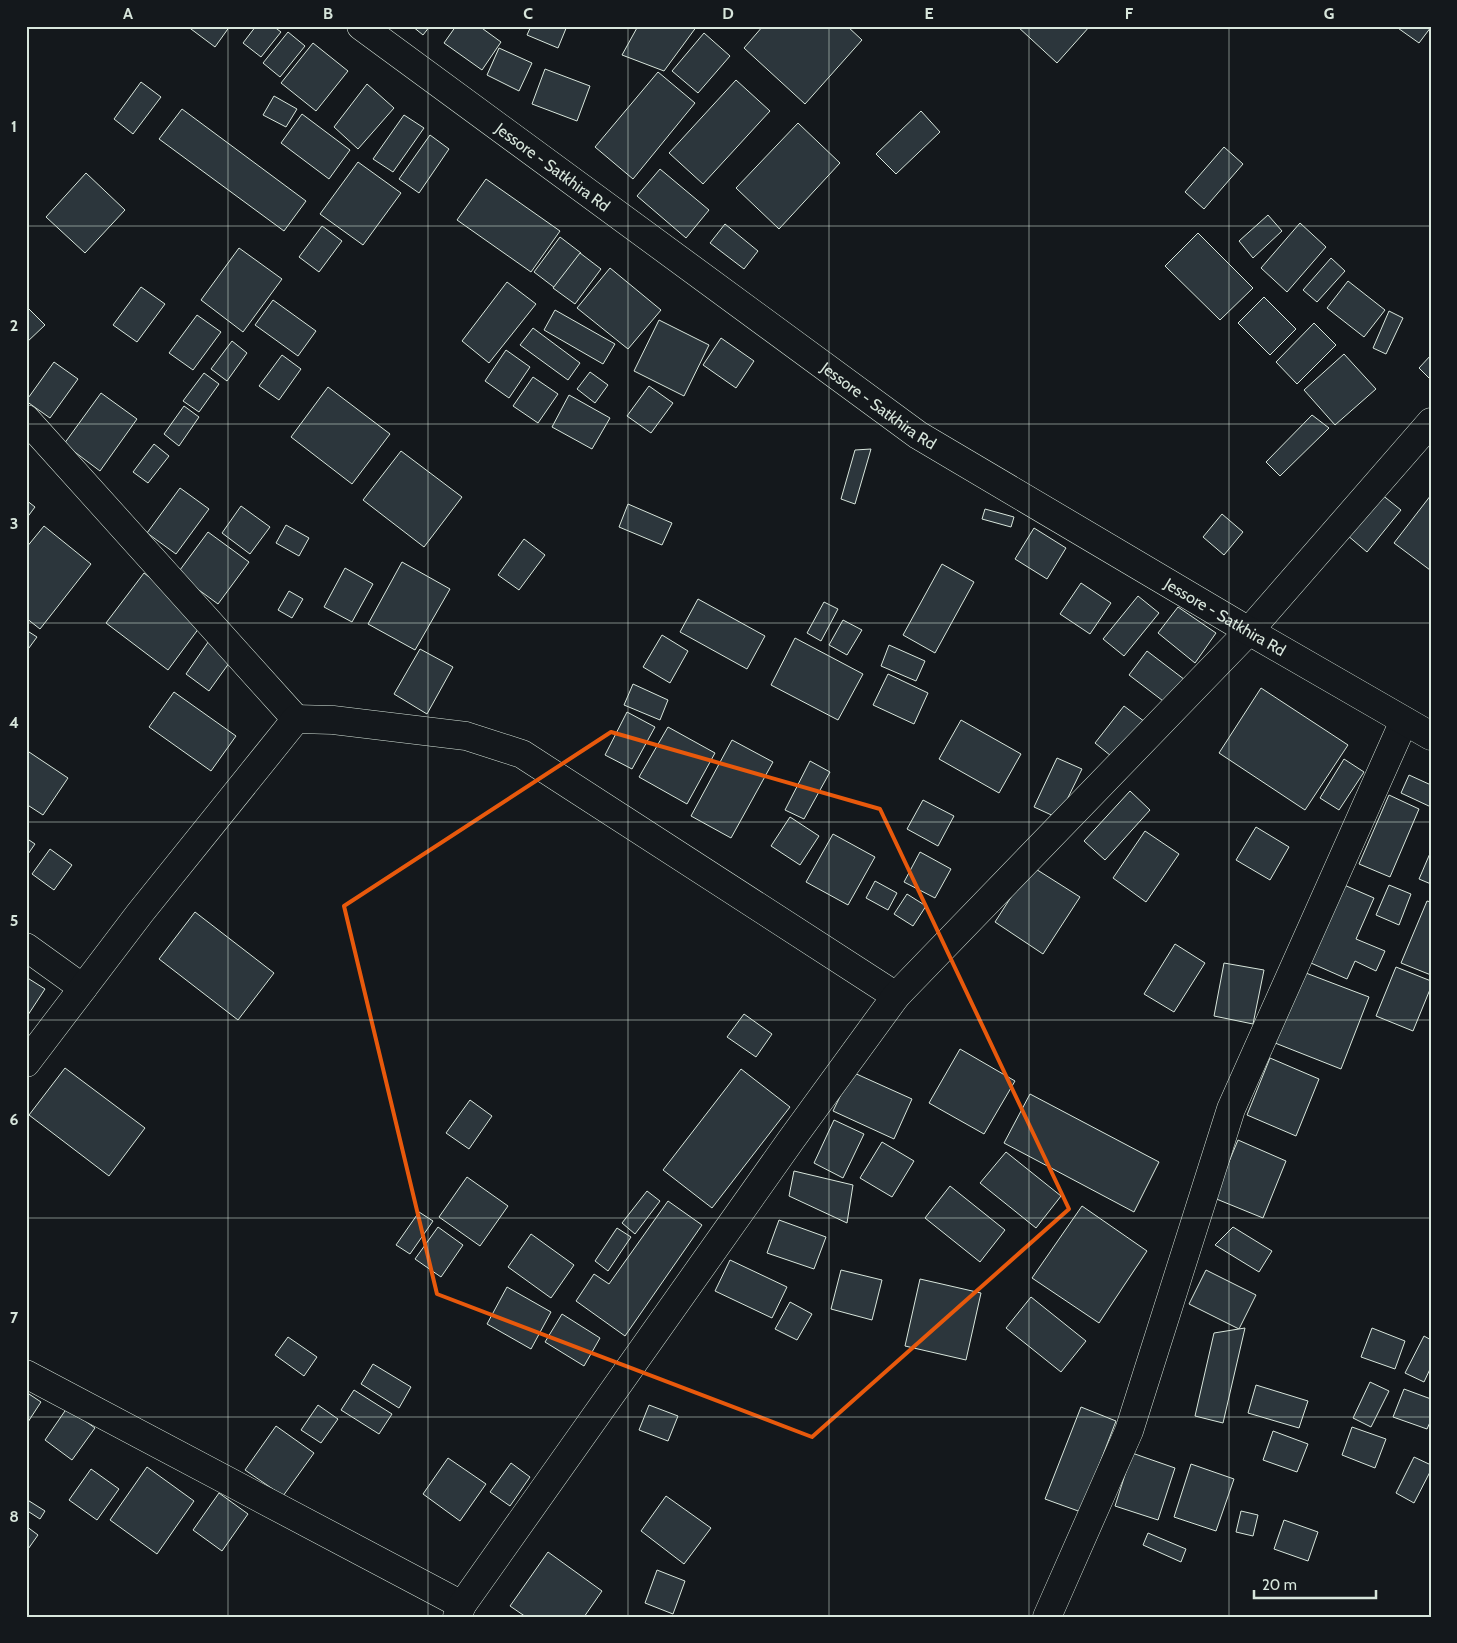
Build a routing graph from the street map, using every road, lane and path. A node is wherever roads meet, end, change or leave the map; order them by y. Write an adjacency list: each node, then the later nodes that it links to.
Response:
1 (361, 26): 4 (street, Jessore - Satkhira Rd)
2 (26, 419): 5 (street)
3 (1431, 422): 4 (street)
4 (1248, 631): 6 (street, Jessore - Satkhira Rd); 10 (street)
5 (296, 719): 9 (street); 10 (street)
6 (1404, 721): 7 (street, Jessore - Satkhira Rd); 14 (street)
7 (1431, 736)
8 (26, 947): 9 (street)
9 (83, 988): 11 (street)
10 (896, 996): 13 (street)
11 (26, 1063)
12 (26, 1374): 13 (street)
13 (459, 1611)
14 (1047, 1617)

